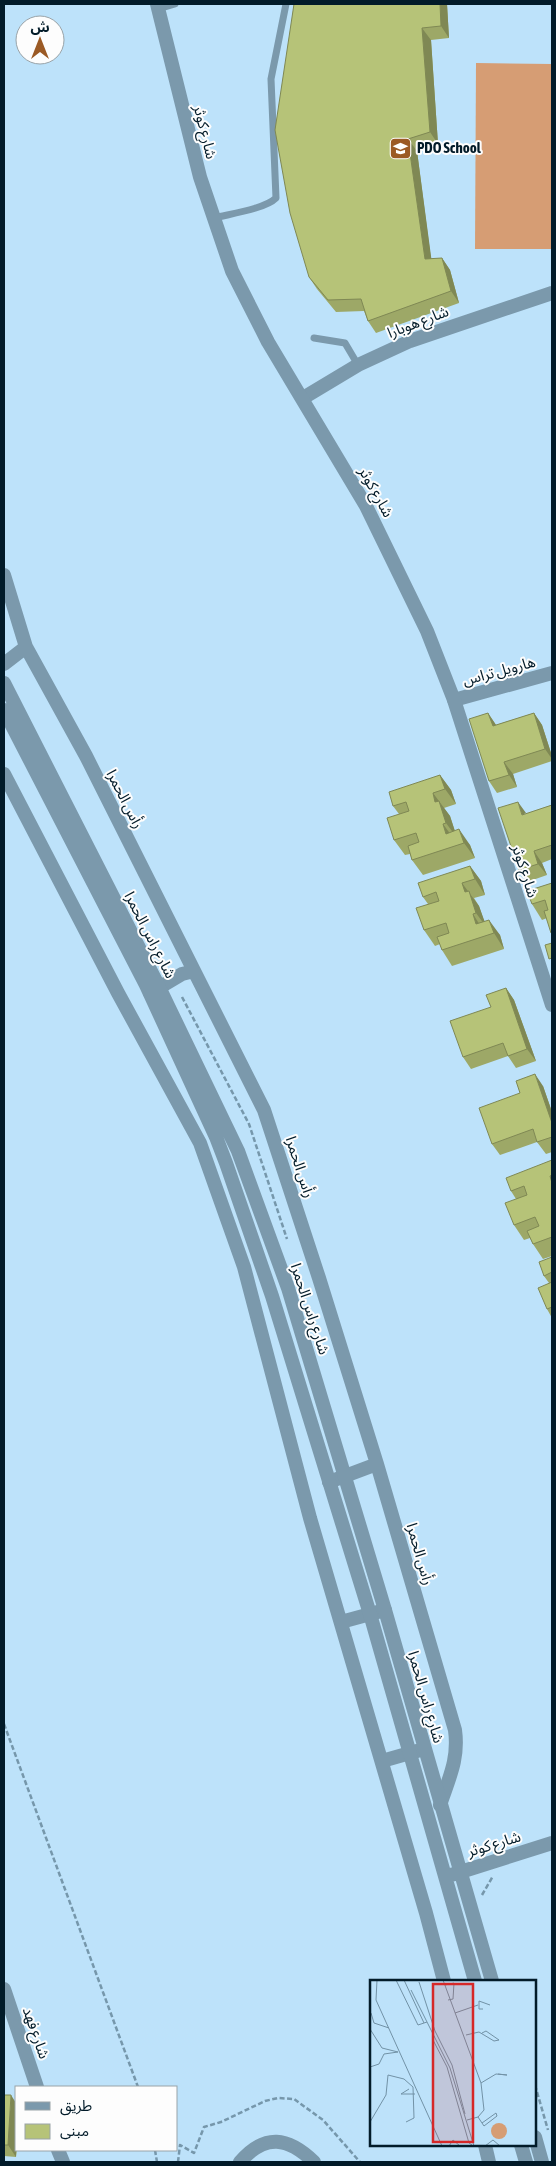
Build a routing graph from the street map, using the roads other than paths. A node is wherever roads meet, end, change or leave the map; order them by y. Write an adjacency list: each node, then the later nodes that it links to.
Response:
1 (175, 4): 3 (lane)
2 (286, 4): 4 (lane)
3 (157, 6): 4 (street, شارع كوثر)
4 (214, 218): 8 (street, شارع كوثر)
5 (552, 293): 7 (street, شارع هوبارا)
6 (314, 338): 7 (lane)
7 (358, 365): 8 (street, شارع هوبارا)
8 (302, 398): 14 (street, شارع كوثر)
9 (4, 575): 10 (street, رأس الحمرا)
10 (26, 647): 11 (street); 17 (street, رأس الحمرا)
11 (4, 664)
12 (552, 673): 14 (street, هارويل تراس)
13 (4, 683): 15 (street, شارع راس الحمرا)
14 (454, 700): 19 (street, شارع كوثر)
15 (8, 716): 18 (street, شارع راس الحمرا)
16 (4, 774): 21 (street)
17 (194, 971): 18 (street); 22 (street, رأس الحمرا)
18 (154, 990): 20 (street, شارع راس الحمرا)
19 (552, 1005)
20 (222, 1134): 21 (street); 23 (street, شارع راس الحمرا); 24 (street, شارع راس الحمرا)
21 (200, 1142): 27 (street)
22 (377, 1464): 23 (street); 30 (street, رأس الحمرا)
23 (344, 1476): 24 (street); 25 (street, شارع راس الحمرا)
24 (329, 1482): 26 (street, شارع راس الحمرا)
25 (385, 1610): 26 (street); 28 (street, شارع راس الحمرا)
26 (370, 1614): 27 (street); 28 (street, شارع راس الحمرا)
27 (341, 1622): 29 (street)
28 (417, 1751): 29 (street); 30 (street, شارع راس الحمرا); 33 (street, شارع راس الحمرا)
29 (382, 1761): 34 (street)
30 (440, 1805): 32 (street, شارع راس الحمرا)
31 (552, 1843): 32 (street, شارع كوثر)
32 (460, 1872): 33 (street, شارع كوثر); 36 (street, شارع راس الحمرا)
33 (445, 1877): 35 (street, شارع راس الحمرا)
34 (444, 1980)
35 (475, 1980)
36 (492, 1980)
37 (4, 1989): 38 (street, شارع فهد)
38 (37, 2086)
39 (536, 2141): 46 (street)
40 (485, 2146): 44 (street)
41 (521, 2146): 45 (street)
42 (240, 2162): 43 (street)
43 (314, 2162)
44 (489, 2162)
45 (526, 2162)
46 (542, 2162)

